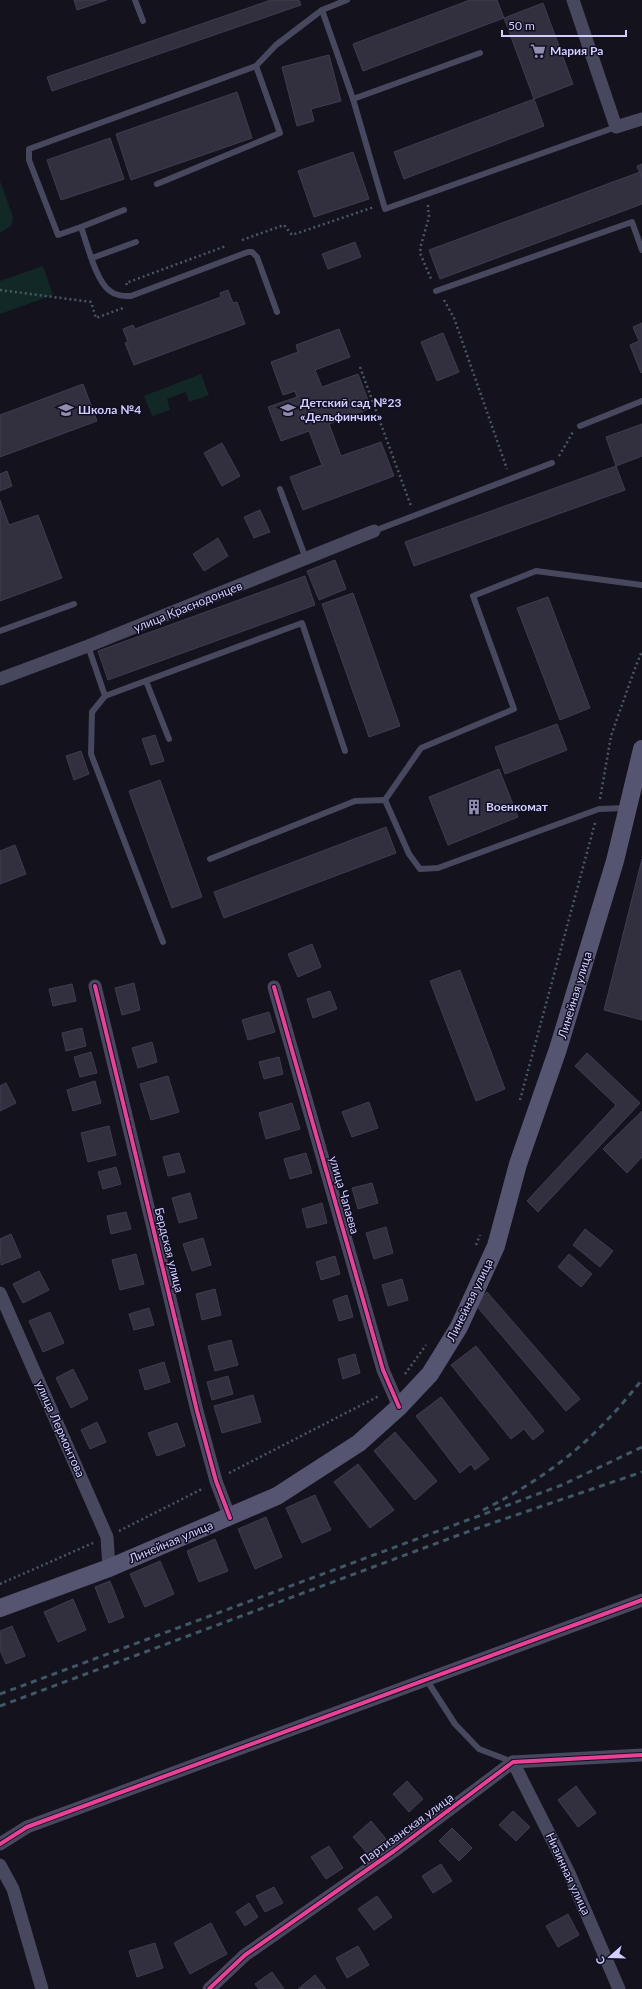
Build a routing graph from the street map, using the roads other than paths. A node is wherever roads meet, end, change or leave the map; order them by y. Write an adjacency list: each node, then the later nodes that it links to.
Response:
1 (135, 0): 5 (lane)
2 (347, 0): 4 (lane)
3 (573, 0): 10 (street)
4 (322, 10): 7 (lane); 8 (lane)
5 (143, 21)
6 (480, 53): 8 (lane)
7 (256, 66): 11 (lane); 13 (lane)
8 (353, 99): 10 (lane)
9 (642, 119): 10 (street)
10 (616, 127)
11 (157, 184)
12 (124, 210): 13 (lane)
13 (81, 227): 16 (lane)
14 (136, 242): 16 (lane)
15 (642, 250): 17 (lane)
16 (92, 258): 18 (lane)
17 (436, 291)
18 (277, 312)
19 (642, 401): 20 (lane)
20 (580, 426)
21 (552, 463): 23 (lane)
22 (280, 490): 24 (lane)
23 (374, 531): 24 (street, улица Краснодонцев)
24 (306, 559): 28 (street, улица Краснодонцев)
25 (642, 585): 35 (lane)
26 (74, 604): 27 (lane)
27 (0, 631)
28 (88, 646): 29 (street, улица Краснодонцев); 31 (lane)
29 (0, 679)
30 (146, 681): 31 (lane); 32 (lane); 34 (lane)
31 (106, 696): 38 (lane)
32 (169, 739)
33 (642, 749): 36 (main road, Линейная улица)
34 (345, 751)
35 (385, 800): 36 (lane); 37 (lane)
36 (629, 808): 42 (main road, Линейная улица)
37 (210, 859)
38 (163, 942)
39 (94, 986): 43 (street, Бердская улица)
40 (274, 987): 42 (street, улица Чапаева)
41 (0, 1293): 44 (street, улица Лермонтова)
42 (399, 1408): 43 (main road, Линейная улица)
43 (230, 1518): 44 (main road, Линейная улица)
44 (108, 1568): 46 (main road, Линейная улица)
45 (642, 1600): 47 (street)
46 (0, 1608)
47 (426, 1679): 49 (lane); 50 (street)
48 (642, 1755): 49 (street)
49 (513, 1762): 53 (street, Партизанская улица); 54 (street, Низинная улица)
50 (0, 1844)
51 (0, 1865): 52 (street)
52 (42, 1989)
53 (209, 1989)
54 (619, 1989)

